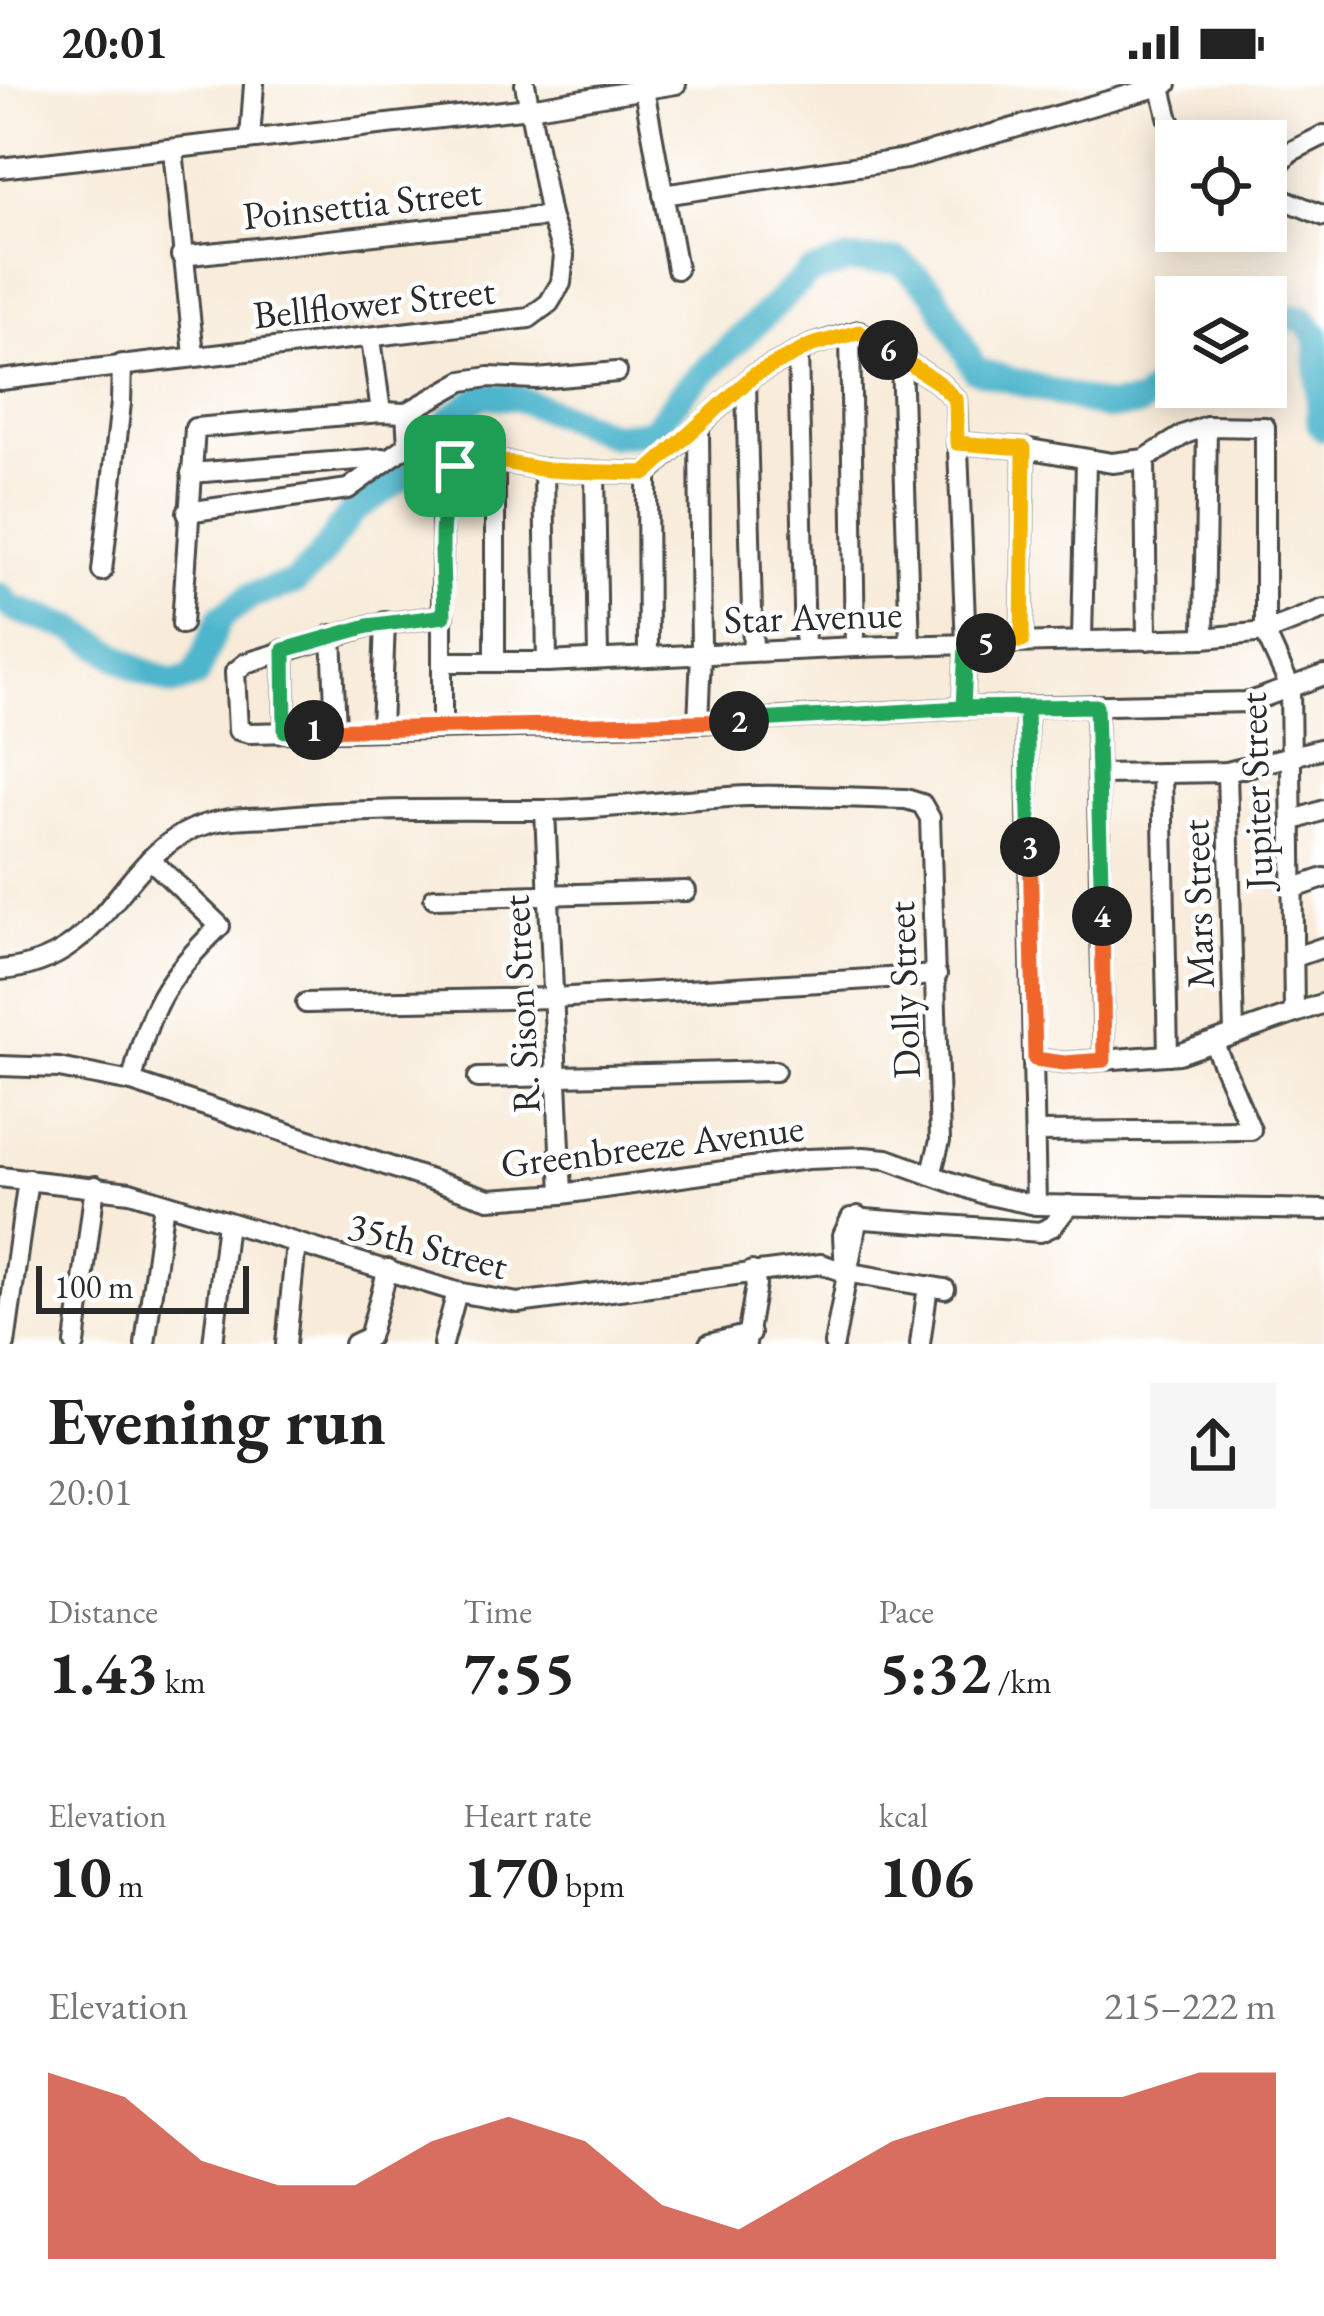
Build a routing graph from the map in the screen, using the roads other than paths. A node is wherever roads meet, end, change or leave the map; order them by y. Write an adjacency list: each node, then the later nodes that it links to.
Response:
1 (254, 84): 9 (street)
2 (525, 84): 6 (street, Bellflower Street)
3 (676, 84): 5 (street)
4 (1162, 85): 7 (street); 13 (street)
5 (644, 87): 6 (street); 13 (street)
6 (529, 108): 9 (street); 15 (street, Bellflower Street)
7 (1169, 120)
8 (1324, 135): 11 (street)
9 (250, 140): 10 (street)
10 (173, 150): 12 (street); 17 (street)
11 (1287, 155)
12 (0, 168)
13 (664, 195): 18 (street)
14 (1287, 201): 16 (street)
15 (550, 216): 17 (street, Poinsettia Street); 20 (street, Bellflower Street)
16 (1324, 216)
17 (181, 256): 22 (street)
18 (677, 268)
19 (850, 334): 21 (street); 23 (street); 58 (street)
20 (371, 339): 22 (street, Bellflower Street); 28 (street)
21 (798, 352): 27 (street); 59 (street)
22 (194, 355): 24 (street, Bellflower Street)
23 (902, 359): 32 (street); 56 (street)
24 (122, 364): 26 (street, Bellflower Street); 45 (street)
25 (617, 372): 29 (street)
26 (0, 380)
27 (746, 383): 31 (street); 61 (street)
28 (381, 412): 29 (street); 42 (street)
29 (406, 413): 34 (street)
30 (1207, 426): 37 (street); 50 (street, Jupiter Street); 52 (street)
31 (699, 428): 43 (street); 62 (street)
32 (957, 443): 33 (street); 57 (street)
33 (1024, 448): 38 (street); 55 (street)
34 (412, 449): 35 (street); 39 (street)
35 (386, 458): 42 (street); 44 (street)
36 (495, 459): 39 (street); 40 (street); 65 (street)
37 (1145, 459): 38 (street); 54 (street)
38 (1085, 460): 53 (street)
39 (452, 466): 47 (street)
40 (544, 469): 41 (street); 67 (street)
41 (595, 472): 43 (street); 64 (street)
42 (191, 473): 44 (street)
43 (646, 473): 63 (street)
44 (187, 512): 49 (street)
45 (102, 571)
46 (1324, 608): 50 (street, Star Avenue)
47 (444, 616): 48 (street); 66 (street)
48 (385, 622): 51 (street); 76 (street)
49 (182, 624)
50 (1265, 632): 52 (street, Star Avenue); 69 (street, Jupiter Street)
51 (332, 635): 60 (street); 75 (street)
52 (1204, 638): 54 (street, Star Avenue)
53 (1082, 640): 54 (street, Star Avenue); 55 (street, Star Avenue)
54 (1148, 640)
55 (1022, 641): 57 (street, Star Avenue)
56 (910, 645): 57 (street, Star Avenue); 58 (street, Star Avenue)
57 (966, 645): 71 (street)
58 (855, 647): 59 (street, Star Avenue)
59 (805, 649): 61 (street, Star Avenue)
60 (284, 650): 77 (street); 77 (street)
61 (753, 651): 62 (street, Star Avenue)
62 (701, 654): 63 (street, Star Avenue); 73 (street)
63 (648, 656): 64 (street, Star Avenue)
64 (598, 659): 67 (street, Star Avenue)
65 (495, 661): 66 (street, Star Avenue); 67 (street, Star Avenue)
66 (444, 662): 74 (street)
67 (547, 662)
68 (1324, 675): 69 (street)
69 (1291, 687): 70 (street); 79 (street, Jupiter Street)
70 (1096, 706): 72 (street); 81 (street)
71 (963, 708): 72 (street); 73 (street)
72 (1026, 709): 103 (street)
73 (698, 723): 74 (street)
74 (442, 726): 76 (street)
75 (336, 729): 76 (street); 77 (street)
76 (381, 729)
77 (285, 731)
78 (1324, 748): 79 (street)
79 (1291, 758): 80 (street); 85 (street, Jupiter Street)
80 (1227, 772): 82 (street); 100 (street, Mars Street)
81 (1100, 773): 82 (street); 104 (street)
82 (1162, 773): 102 (street)
83 (545, 810): 86 (street); 90 (street, R. Sison Street); 95 (street, Dolly Street)
84 (1324, 810): 85 (street)
85 (1292, 821): 88 (street, Jupiter Street)
86 (150, 859): 94 (street); 109 (street)
87 (1324, 878): 88 (street)
88 (1292, 889): 93 (street, Jupiter Street)
89 (686, 891): 90 (street)
90 (548, 896): 91 (street); 96 (street, R. Sison Street)
91 (434, 898)
92 (1324, 946): 93 (street)
93 (1294, 957): 99 (street, Jupiter Street)
94 (0, 970)
95 (937, 975): 96 (street); 111 (street, Dolly Street)
96 (554, 998): 97 (street); 107 (street, R. Sison Street)
97 (306, 1003)
98 (1324, 1003): 99 (street)
99 (1294, 1013): 100 (street)
100 (1234, 1034): 101 (street)
101 (1214, 1044): 102 (street); 110 (street)
102 (1168, 1054): 104 (street)
103 (1035, 1059): 104 (street); 110 (street)
104 (1104, 1060)
105 (0, 1066): 109 (street, Greenbreeze Avenue)
106 (775, 1071): 107 (street)
107 (557, 1074): 108 (street); 115 (street, R. Sison Street)
108 (478, 1078)
109 (132, 1082): 115 (street, Greenbreeze Avenue)
110 (1036, 1132): 117 (street)
111 (931, 1175): 115 (street, Greenbreeze Avenue); 117 (street, Greenbreeze Avenue)
112 (0, 1177): 113 (street, 35th Street)
113 (28, 1179): 114 (street, 35th Street); 127 (street)
114 (95, 1186): 116 (street, 35th Street); 128 (street)
115 (562, 1194)
116 (164, 1203): 120 (street, 35th Street); 129 (street)
117 (1036, 1205): 118 (street, Greenbreeze Avenue)
118 (1069, 1205): 119 (street, Greenbreeze Avenue); 124 (street)
119 (1324, 1210)
120 (227, 1222): 121 (street, 35th Street); 130 (street)
121 (296, 1243): 122 (street, 35th Street); 131 (street)
122 (388, 1269): 125 (street, 35th Street); 132 (street)
123 (752, 1270): 124 (street, 35th Street); 125 (street, 35th Street); 126 (street)
124 (845, 1272): 135 (street); 136 (street, 35th Street)
125 (457, 1292): 133 (street)
126 (748, 1339): 134 (street)
127 (5, 1344)
128 (75, 1344)
129 (145, 1344)
130 (213, 1344)
131 (286, 1344)
132 (354, 1344)
133 (442, 1344)
134 (710, 1344)
135 (834, 1344)
136 (920, 1344)

